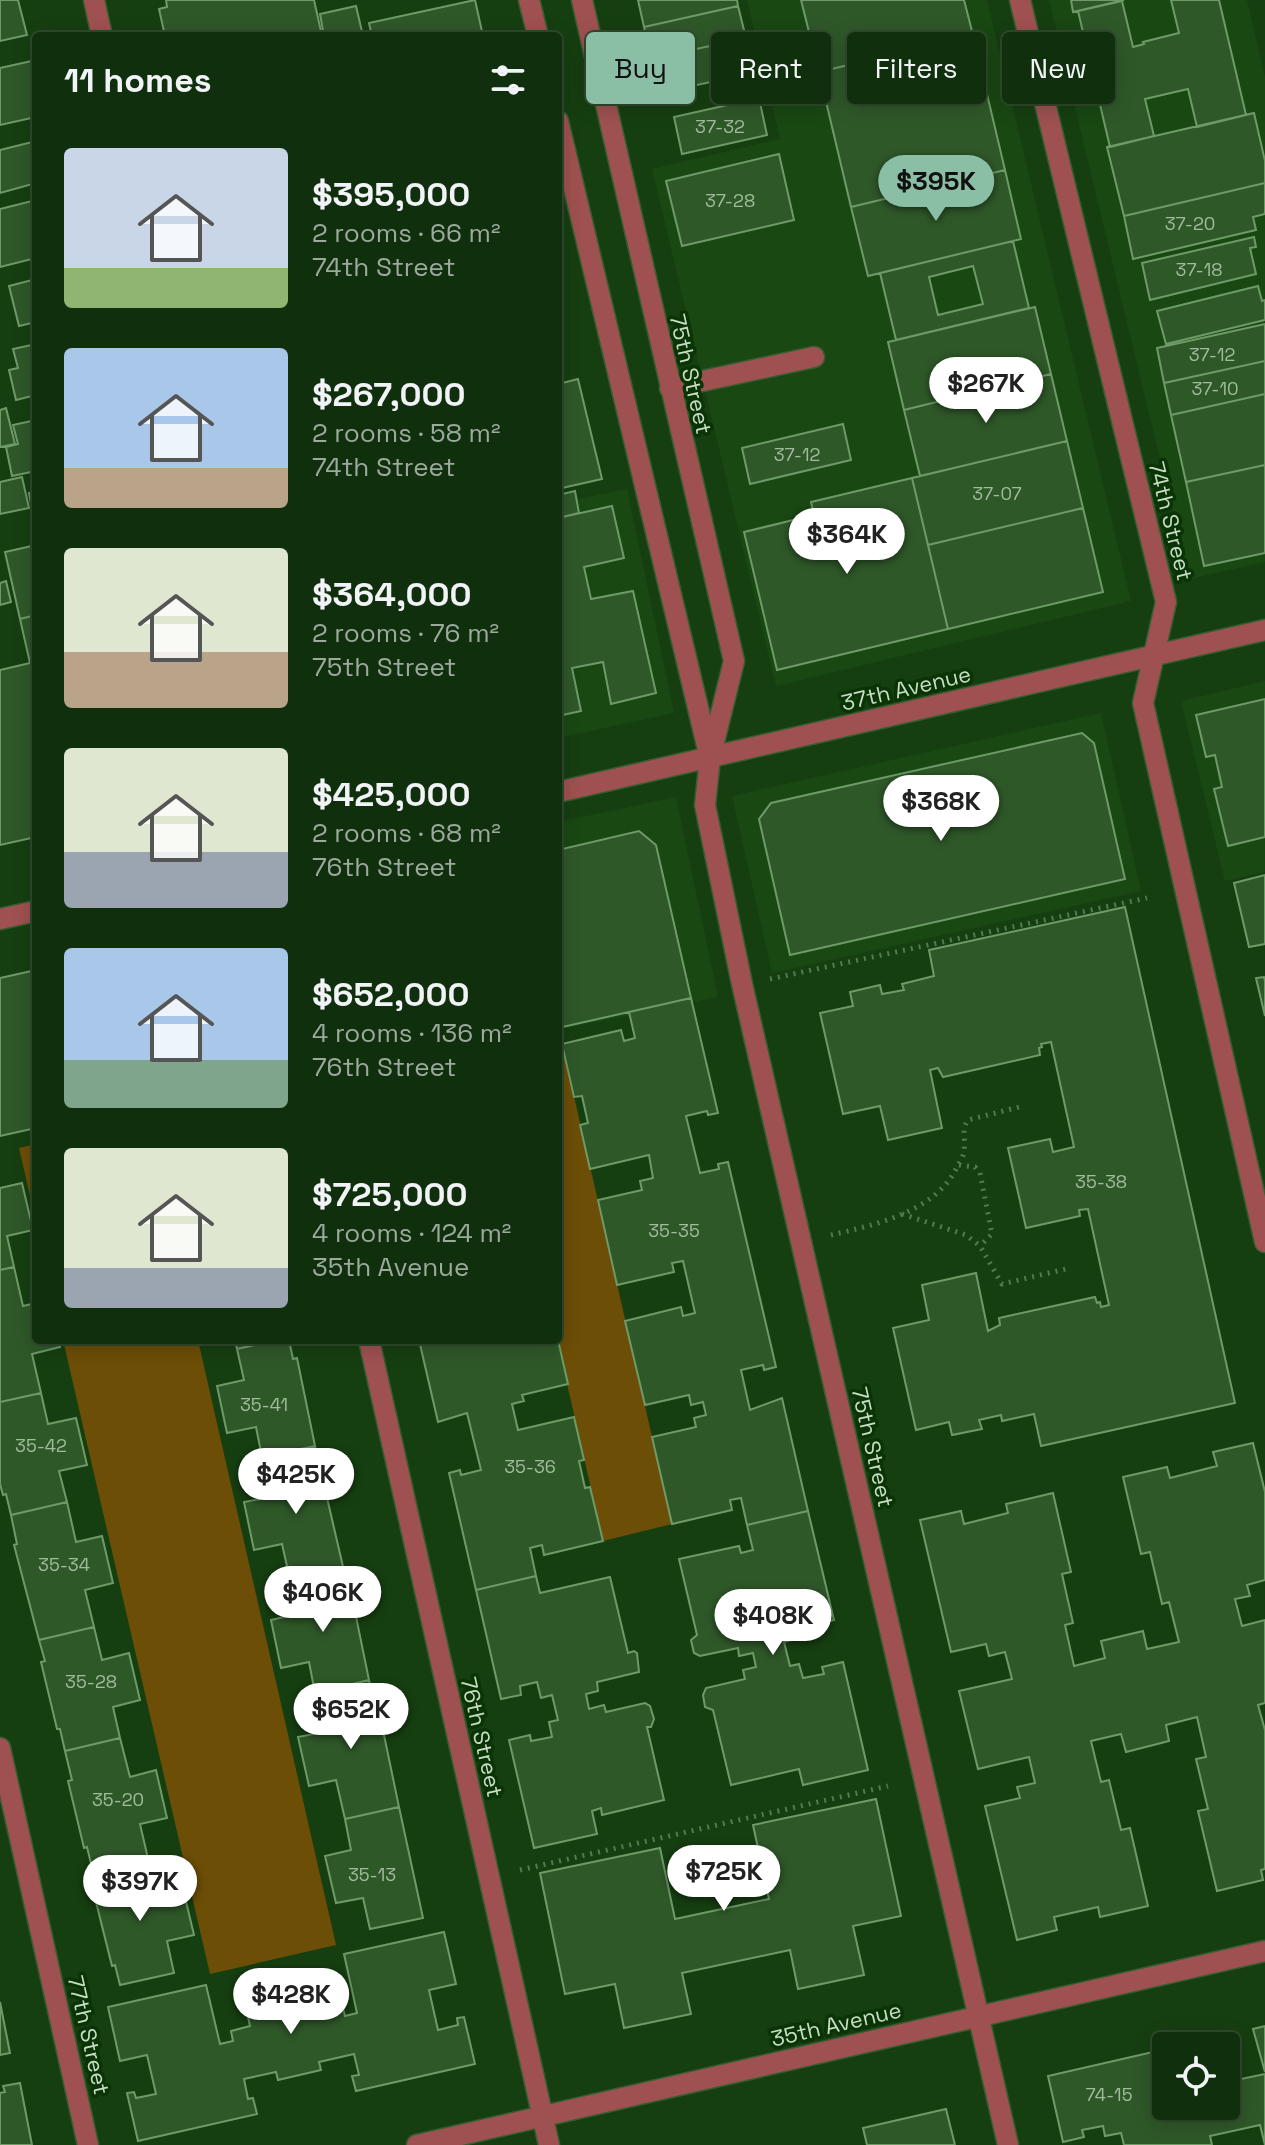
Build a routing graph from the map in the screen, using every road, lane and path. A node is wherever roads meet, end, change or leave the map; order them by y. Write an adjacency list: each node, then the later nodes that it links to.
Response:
1 (94, 0): 5 (street)
2 (529, 0): 6 (street)
3 (582, 0): 9 (street, 75th Street)
4 (1020, 0): 11 (street, 74th Street)
5 (101, 32)
6 (537, 32)
7 (562, 138): 12 (street, 75th Street)
8 (814, 357): 9 (street)
9 (670, 388): 12 (street, 75th Street)
10 (1265, 630): 11 (street, 37th Avenue)
11 (1152, 656): 12 (street, 37th Avenue); 22 (street, 74th Street)
12 (710, 758): 13 (street, 37th Avenue); 30 (street, 75th Street)
13 (562, 791)
14 (1147, 898): 17 (path)
15 (32, 912): 16 (street)
16 (0, 919)
17 (770, 979)
18 (1023, 1106): 19 (path)
19 (958, 1165): 20 (path); 23 (path)
20 (902, 1214): 21 (path); 23 (path)
21 (831, 1235)
22 (1265, 1242)
23 (980, 1246): 24 (path)
24 (1070, 1268)
25 (370, 1344): 31 (street, 76th Street)
26 (0, 1748): 32 (street, 77th Street)
27 (888, 1786): 28 (path)
28 (520, 1870)
29 (1265, 1951): 30 (street, 35th Avenue)
30 (979, 2016): 31 (street, 35th Avenue); 35 (street, 75th Street)
31 (542, 2117): 33 (street, 35th Avenue); 34 (street, 76th Street)
32 (88, 2145)
33 (417, 2145)
34 (549, 2145)
35 (1008, 2145)

